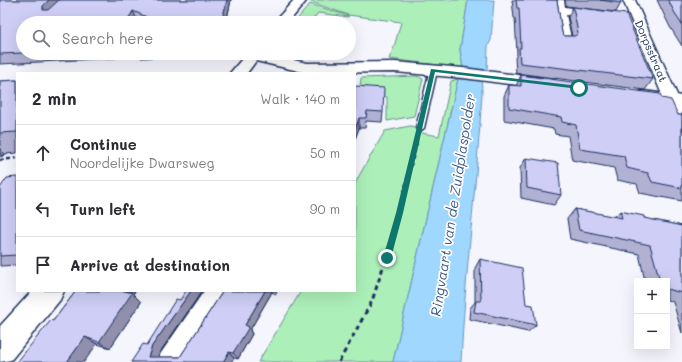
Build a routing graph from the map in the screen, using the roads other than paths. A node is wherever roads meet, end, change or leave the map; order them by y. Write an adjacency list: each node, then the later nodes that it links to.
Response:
1 (301, 0): 4 (street)
2 (629, 0): 7 (street, Dorpsstraat)
3 (558, 5): 5 (street); 8 (street)
4 (286, 16)
5 (606, 17)
6 (622, 19): 7 (street)
7 (638, 21): 15 (street, Dorpsstraat)
8 (565, 42)
9 (249, 60): 12 (street)
10 (277, 60): 11 (street)
11 (433, 70): 13 (street); 17 (lane)
12 (239, 72)
13 (564, 86)
14 (626, 94): 15 (street)
15 (677, 102): 16 (street, Dorpsstraat)
16 (682, 124)
17 (420, 128)
18 (49, 292): 20 (street)
19 (217, 292): 21 (street)
20 (0, 349)
21 (170, 362)

